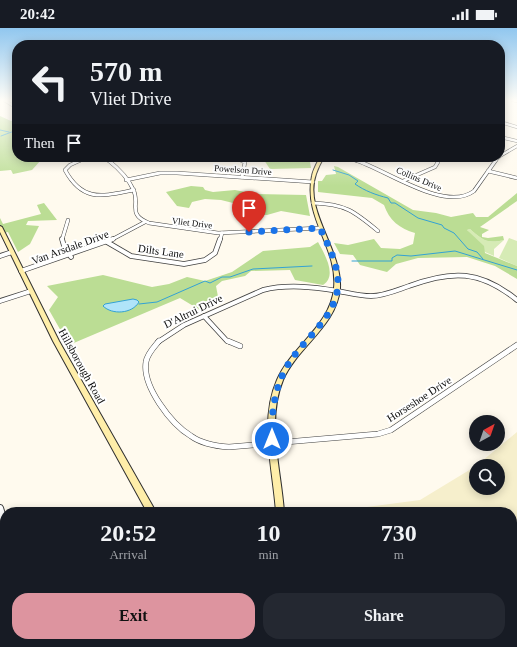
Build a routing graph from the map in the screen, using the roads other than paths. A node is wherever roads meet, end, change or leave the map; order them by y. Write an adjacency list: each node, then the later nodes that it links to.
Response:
1 (505, 138): 2 (street)
2 (517, 141)
3 (517, 146): 4 (street, Collins Drive)
4 (505, 153)
5 (77, 162): 18 (street)
6 (112, 162): 15 (street)
7 (245, 162): 13 (street)
8 (319, 162): 17 (street)
9 (360, 162): 16 (street, Collins Drive)
10 (438, 162): 16 (street)
11 (495, 162): 12 (street, Collins Drive)
12 (488, 171): 14 (street); 16 (street, Collins Drive)
13 (242, 177): 15 (street, Powelson Drive); 17 (street, Powelson Drive)
14 (517, 178)
15 (126, 180): 18 (street)
16 (403, 181)
17 (313, 182): 19 (street)
18 (134, 190): 21 (street)
19 (313, 203): 23 (street); 24 (street)
20 (68, 220): 29 (street)
21 (144, 223): 25 (street, Vliet Drive); 26 (street, Van Arsdale Drive)
22 (0, 228): 27 (street, Hillsborough Road)
23 (320, 228): 25 (street, Vliet Drive); 32 (street)
24 (378, 231)
25 (222, 233): 26 (street, Dilts Lane)
26 (108, 243): 29 (street, Van Arsdale Drive)
27 (12, 252): 28 (street); 30 (street, Hillsborough Road)
28 (0, 256)
29 (71, 256): 30 (street, Van Arsdale Drive)
30 (22, 272): 31 (street, Hillsborough Road)
31 (31, 291): 34 (street); 39 (street, Hillsborough Road)
32 (337, 292): 33 (street); 35 (street, D'Altrui Drive); 38 (street)
33 (517, 300)
34 (0, 302)
35 (204, 316): 37 (street); 38 (street, D'Altrui Drive)
36 (517, 345): 38 (street, Horseshoe Drive)
37 (240, 346)
38 (272, 443): 40 (street)
39 (149, 507)
40 (279, 507)

